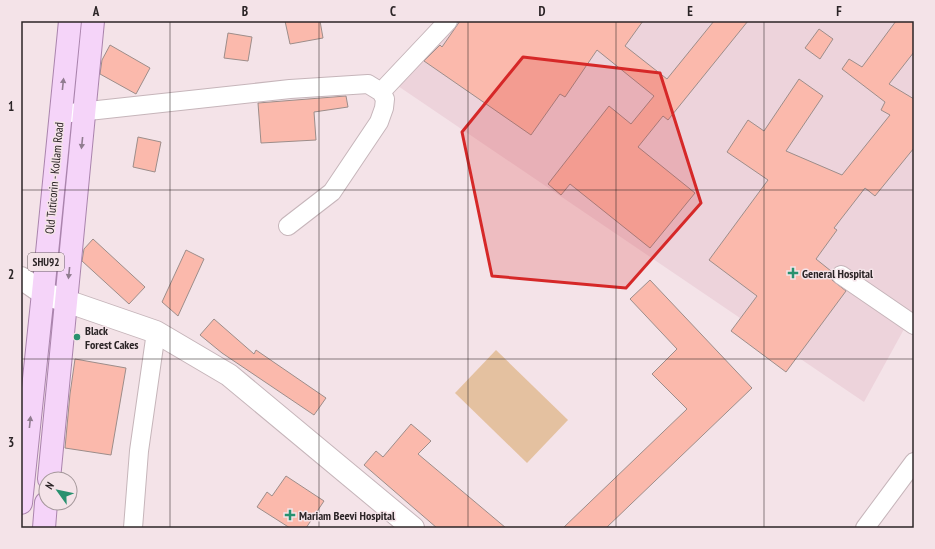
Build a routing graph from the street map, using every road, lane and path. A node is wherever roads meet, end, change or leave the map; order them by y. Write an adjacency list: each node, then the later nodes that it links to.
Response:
1 (70, 21): 6 (main road, Old Tuticorin - Kollam Road / SHU92, one-way to 1)
2 (93, 21): 5 (main road)
3 (448, 21): 4 (street)
4 (381, 92): 5 (street); 7 (street)
5 (85, 111): 6 (street); 12 (main road, one-way to 12)
6 (60, 114): 10 (main road, Old Tuticorin - Kollam Road / SHU92)
7 (288, 226)
8 (841, 275): 13 (street)
9 (21, 278): 10 (main road)
10 (43, 293): 11 (main road); 12 (main road); 17 (main road, Old Tuticorin - Kollam Road / SHU92, one-way to 10)
11 (21, 295)
12 (67, 301): 14 (main road); 16 (main road)
13 (914, 325)
14 (156, 332): 20 (street); 21 (main road)
15 (914, 462): 22 (street)
16 (50, 471)
17 (21, 503)
18 (45, 511): 19 (main road)
19 (44, 528)
20 (133, 528)
21 (413, 528)
22 (865, 528)

